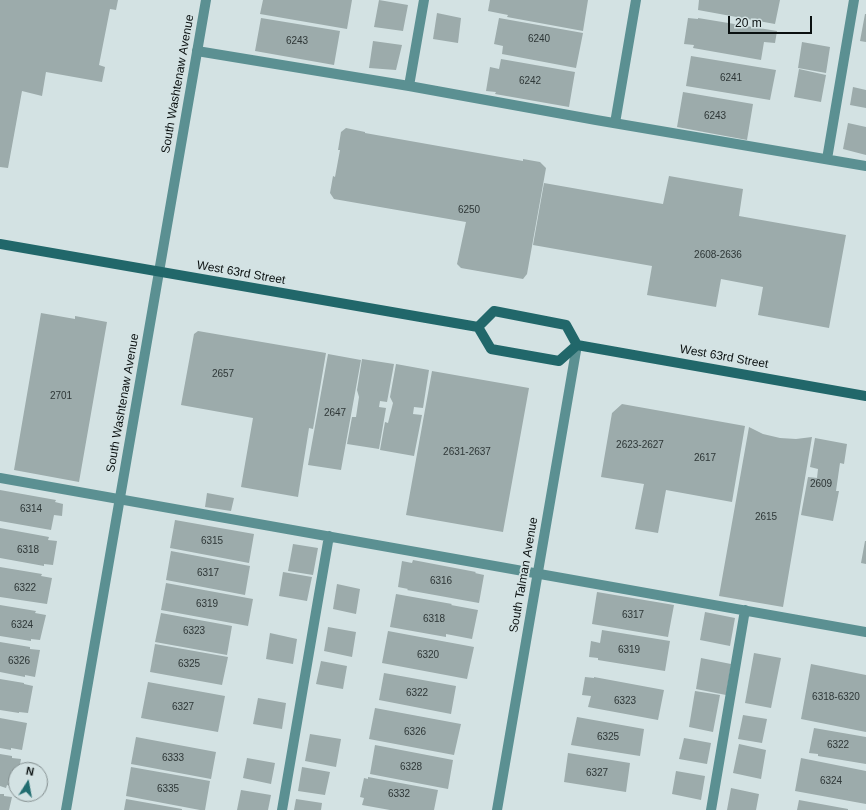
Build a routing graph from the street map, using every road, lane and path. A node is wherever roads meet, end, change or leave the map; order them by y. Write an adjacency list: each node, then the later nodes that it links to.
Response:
1 (206, 0): 5 (street, South Washtenaw Avenue)
2 (424, 0): 6 (street)
3 (636, 0): 7 (street)
4 (854, 0): 8 (street)
5 (197, 51): 6 (street); 11 (street, South Washtenaw Avenue)
6 (409, 86): 7 (street)
7 (615, 123): 8 (street)
8 (827, 159): 9 (street)
9 (866, 166)
10 (0, 244): 11 (main road, West 63rd Street)
11 (159, 272): 12 (main road, West 63rd Street); 16 (street, South Washtenaw Avenue)
12 (478, 327): 13 (main road); 13 (main road)
13 (577, 345): 14 (main road, West 63rd Street); 18 (street, South Talman Avenue)
14 (866, 396)
15 (0, 478): 16 (street)
16 (120, 500): 17 (street); 21 (street, South Washtenaw Avenue)
17 (329, 536): 18 (street); 22 (street)
18 (537, 573): 19 (street); 23 (street, South Talman Avenue)
19 (745, 610): 20 (street); 24 (street)
20 (866, 632)
21 (66, 810)
22 (282, 810)
23 (497, 810)
24 (711, 810)

